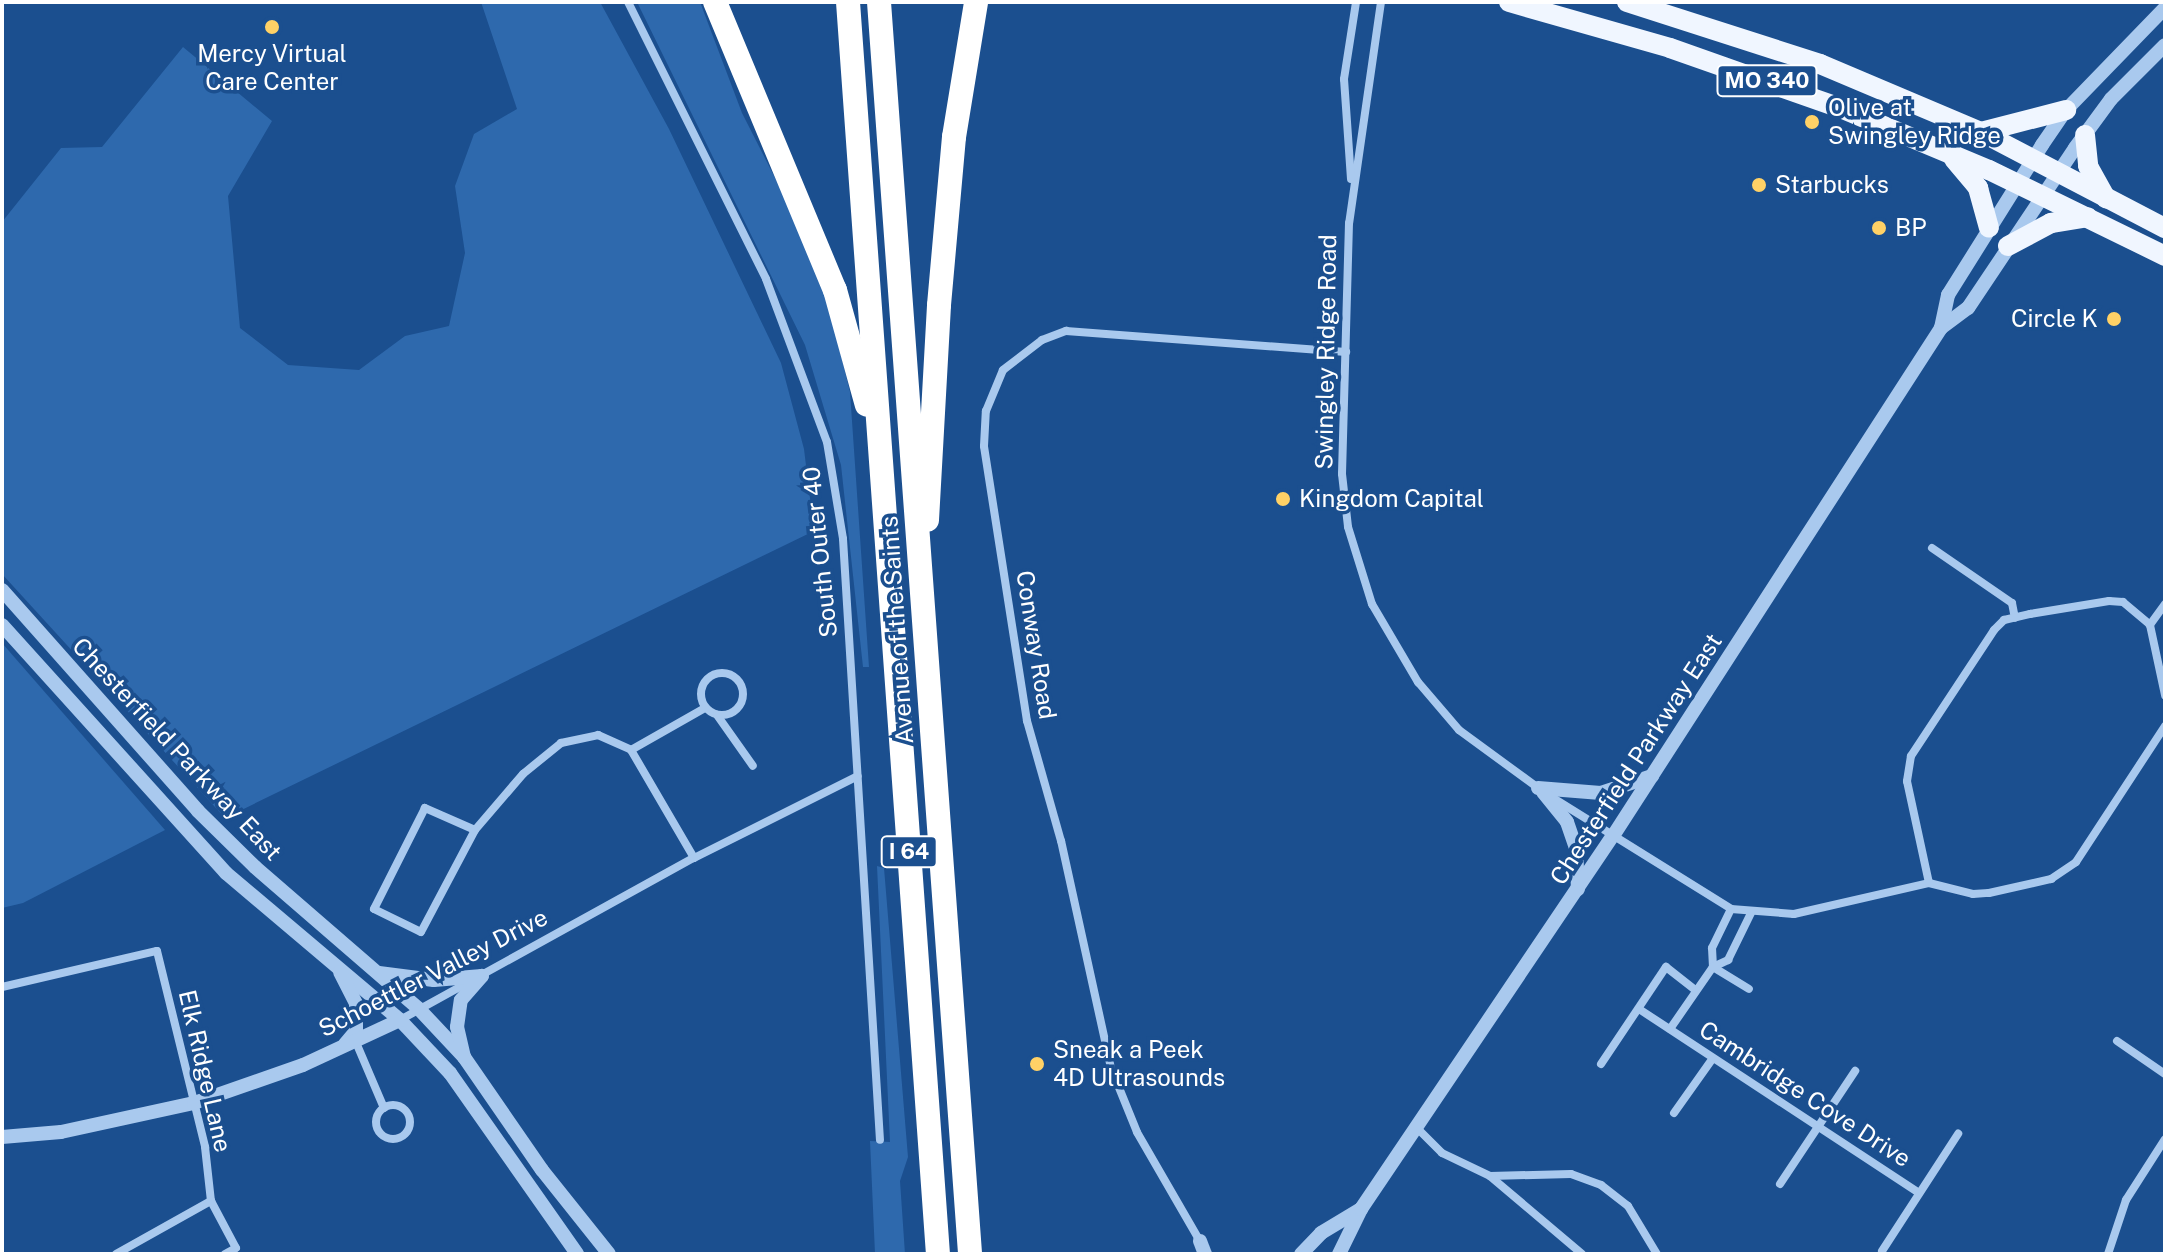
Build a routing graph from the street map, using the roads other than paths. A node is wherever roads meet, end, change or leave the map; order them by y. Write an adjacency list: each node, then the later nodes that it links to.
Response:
1 (628, 2): 43 (street, South Outer 40)
2 (715, 2): 29 (highway)
3 (848, 2): 29 (highway, Avenue of the Saints / I 64)
4 (879, 2): 31 (highway, Avenue of the Saints / I 64)
5 (976, 2): 31 (highway)
6 (1356, 2): 19 (street, Swingley Ridge Road)
7 (1381, 2): 19 (street, Swingley Ridge Road)
8 (1509, 2): 15 (main road, MO 340)
9 (1627, 2): 13 (main road, MO 340)
10 (2165, 8): 12 (street, Chesterfield Parkway East)
11 (2165, 45): 14 (street, Chesterfield Parkway East)
12 (2066, 110): 13 (main road); 16 (street, Chesterfield Parkway East)
13 (1981, 132): 16 (main road, MO 340)
14 (2085, 135): 17 (street, Chesterfield Parkway East); 21 (main road)
15 (1946, 150): 18 (main road, MO 340); 23 (main road)
16 (2032, 160): 17 (main road, MO 340); 18 (street, Chesterfield Parkway East)
17 (2057, 173): 20 (street, Chesterfield Parkway East); 21 (main road, MO 340)
18 (2018, 183): 20 (main road, MO 340); 23 (street, Chesterfield Parkway East)
19 (1352, 188): 28 (street, Swingley Ridge Road)
20 (2044, 195): 22 (main road, MO 340); 25 (street, Chesterfield Parkway East)
21 (2106, 198): 24 (main road, MO 340)
22 (2088, 217): 25 (main road); 26 (main road, MO 340)
23 (1989, 228): 27 (street, Chesterfield Parkway East)
24 (2165, 228)
25 (2008, 246): 27 (street, Chesterfield Parkway East)
26 (2165, 256)
27 (1941, 328): 44 (street, Chesterfield Parkway East)
28 (1346, 352): 45 (street, Swingley Ridge Road); 85 (street, Conway Road)
29 (880, 449): 91 (highway, Avenue of the Saints / I 64)
30 (1932, 548): 34 (street)
31 (921, 570): 92 (highway, Avenue of the Saints / I 64)
32 (2, 590): 55 (street, Chesterfield Parkway East)
33 (2165, 604): 36 (street)
34 (2015, 618): 36 (street); 49 (street)
35 (2, 625): 54 (street, Chesterfield Parkway East)
36 (2150, 625): 37 (street)
37 (2165, 695)
38 (705, 708): 39 (street); 39 (street); 41 (street)
39 (717, 715): 42 (street)
40 (2165, 726): 49 (street)
41 (631, 750): 46 (street); 48 (street)
42 (753, 766)
43 (858, 776): 48 (street, Schoettler Valley Drive); 79 (street, South Outer 40)
44 (1652, 776): 45 (street); 47 (street, Chesterfield Parkway East)
45 (1541, 790): 47 (street, Swingley Ridge Road); 50 (street)
46 (475, 830): 46 (street)
47 (1613, 836): 50 (street, Chesterfield Parkway East); 51 (street, Swingley Ridge Road)
48 (694, 858): 56 (street, Schoettler Valley Drive)
49 (1929, 883): 52 (street)
50 (1578, 889): 75 (street, Chesterfield Parkway East)
51 (1731, 909): 52 (street); 53 (street, Cambridge Cove Drive)
52 (1751, 913): 53 (street, Cambridge Cove Drive)
53 (1713, 967): 58 (street); 59 (street, Cambridge Cove Drive)
54 (338, 968): 62 (street, Chesterfield Parkway East); 65 (street)
55 (373, 972): 56 (street); 60 (street, Chesterfield Parkway East)
56 (482, 976): 60 (street, Schoettler Valley Drive); 66 (street)
57 (2, 987): 71 (street, Elk Ridge Lane)
58 (1749, 989)
59 (1695, 990): 61 (street); 63 (street, Cambridge Cove Drive)
60 (419, 1009): 62 (street, Schoettler Valley Drive); 66 (street, Chesterfield Parkway East)
61 (1639, 1009): 63 (street, Cambridge Cove Drive); 68 (street)
62 (400, 1020): 65 (street, Schoettler Valley Drive); 89 (street, Chesterfield Parkway East)
63 (1670, 1029): 67 (street, Cambridge Cove Drive)
64 (2117, 1041): 70 (street)
65 (349, 1042): 71 (street, Schoettler Valley Drive); 72 (street)
66 (464, 1057): 90 (street, Chesterfield Parkway East)
67 (1713, 1058): 73 (street); 74 (street, Cambridge Cove Drive)
68 (1601, 1064)
69 (1855, 1071): 74 (street)
70 (2165, 1074)
71 (194, 1103): 77 (street, Schoettler Valley Drive); 83 (street, Elk Ridge Lane)
72 (384, 1108): 72 (street)
73 (1674, 1113)
74 (1819, 1128): 81 (street); 82 (street, Cambridge Cove Drive)
75 (1418, 1129): 80 (street); 84 (street, Chesterfield Parkway East)
76 (1958, 1134): 82 (street)
77 (2, 1137)
78 (2165, 1139): 97 (street)
79 (880, 1140)
80 (1490, 1176): 95 (street); 96 (street)
81 (1780, 1184)
82 (1918, 1192): 86 (street)
83 (211, 1201): 87 (street); 88 (street, Elk Ridge Lane)
84 (1361, 1209): 93 (street, Chesterfield Parkway East); 94 (street, Chesterfield Parkway East)
85 (1204, 1250)
86 (1882, 1251)
87 (116, 1254)
88 (225, 1254)
89 (577, 1254)
90 (609, 1254)
91 (938, 1254)
92 (970, 1254)
93 (1301, 1254)
94 (1339, 1254)
95 (1582, 1254)
96 (1657, 1254)
97 (2108, 1254)

